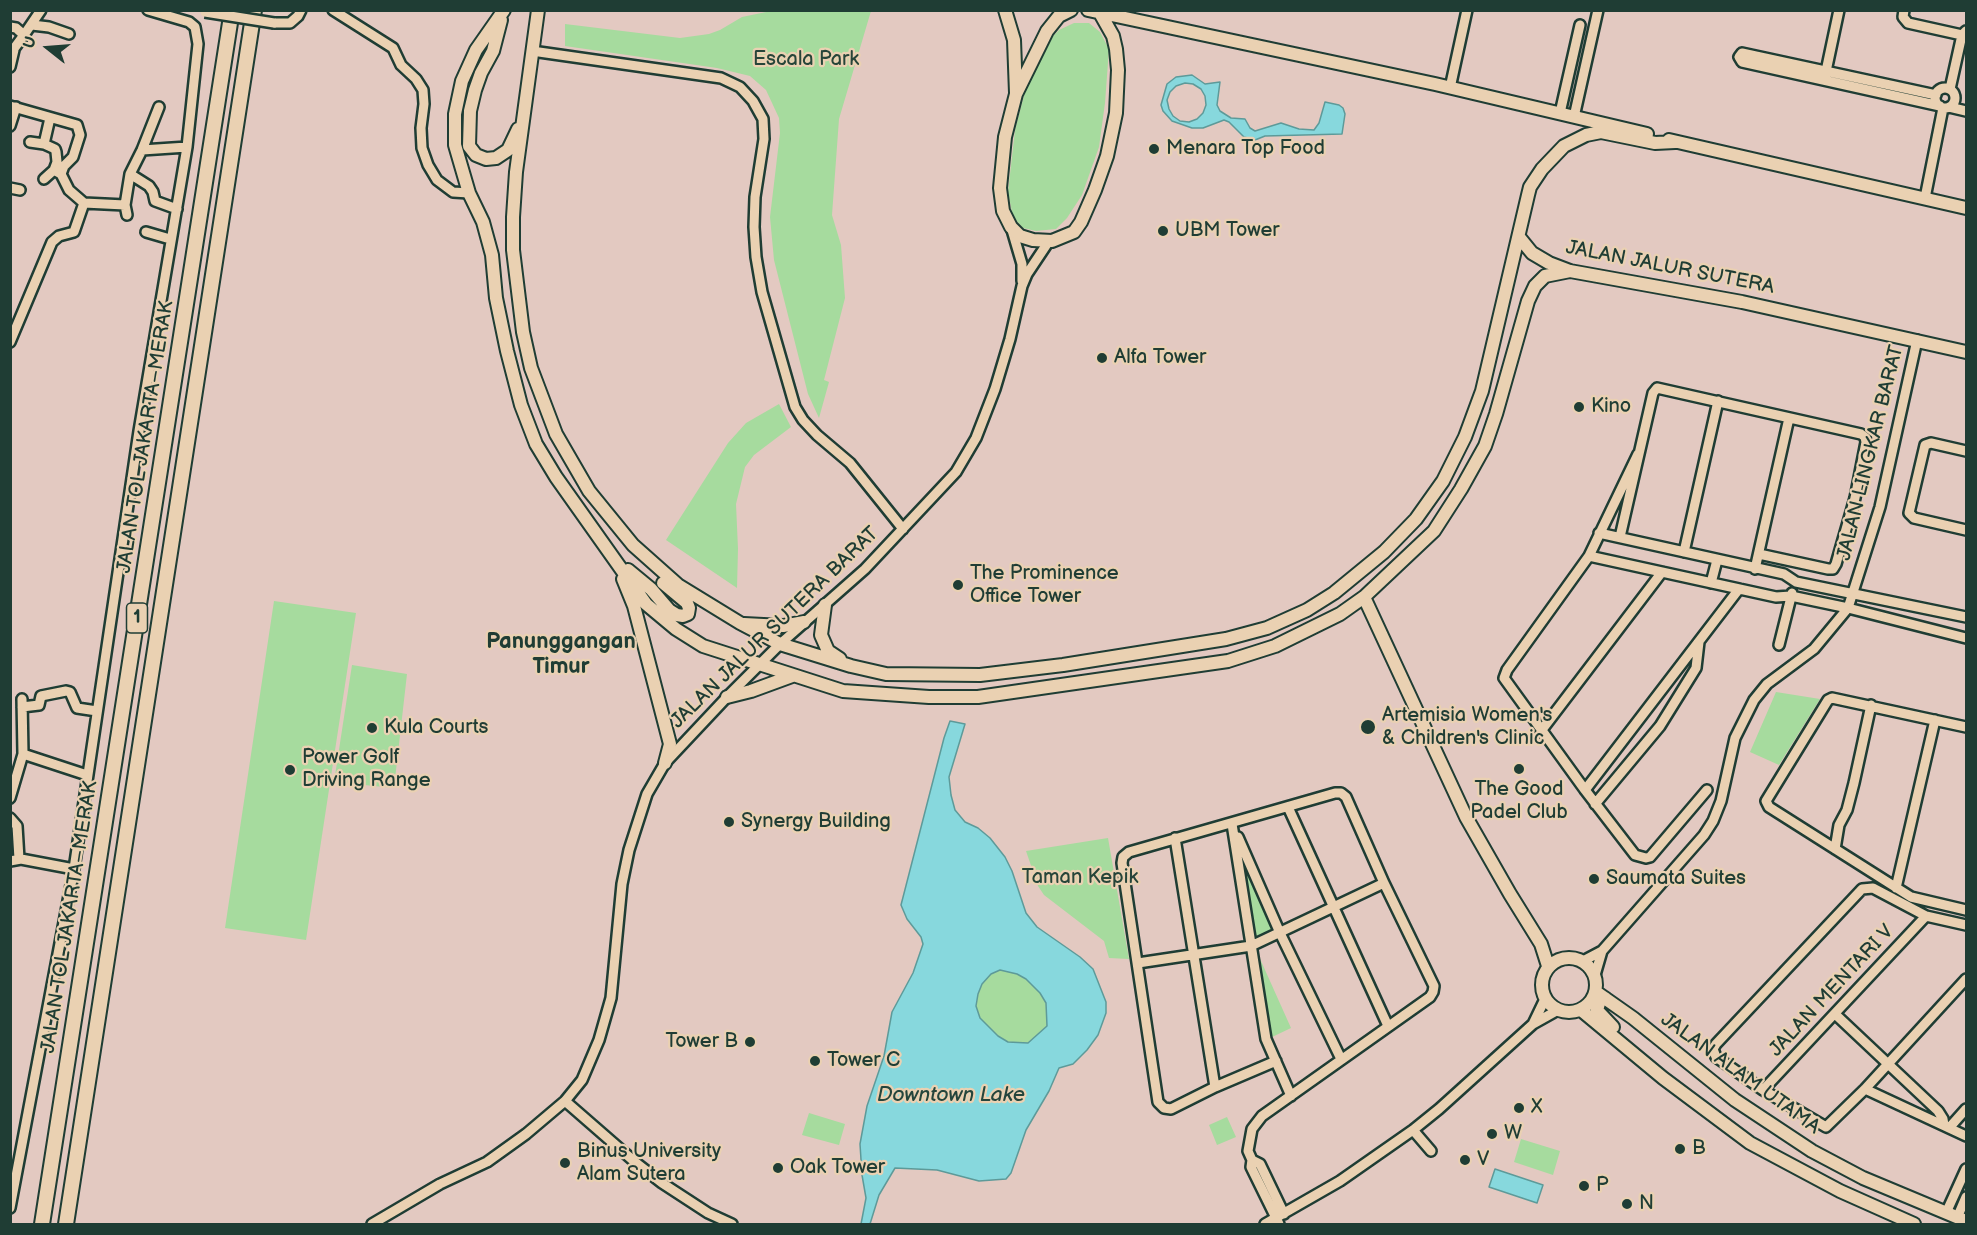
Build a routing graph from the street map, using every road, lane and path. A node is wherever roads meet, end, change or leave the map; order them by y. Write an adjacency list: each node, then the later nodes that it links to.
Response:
1 (41, 10): 17 (street)
2 (148, 10): 43 (street)
3 (232, 10): 166 (highway, JALAN TOL JAKARTA–MERAK / 1)
4 (254, 10): 167 (highway, 1)
5 (301, 10): 13 (street, bridge)
6 (333, 10): 48 (street)
7 (538, 10): 24 (main road)
8 (1005, 10): 29 (main road)
9 (1071, 10): 29 (main road)
10 (1467, 10): 27 (street)
11 (1598, 10): 36 (street)
12 (1904, 10): 20 (street)
13 (202, 11)
14 (1837, 11): 26 (street)
15 (503, 12): 38 (main road); 48 (main road)
16 (1094, 12): 27 (main road); 59 (main road)
17 (32, 25): 21 (street); 22 (street)
18 (1580, 25): 35 (street)
19 (10, 27): 22 (street)
20 (1964, 33): 28 (street)
21 (69, 34)
22 (24, 35): 23 (street)
23 (12, 51): 25 (street)
24 (532, 51): 38 (main road); 69 (street)
25 (10, 67)
26 (1825, 76): 26 (street); 30 (street); 33 (street)
27 (1450, 88): 35 (main road)
28 (1950, 89): 30 (street); 33 (street)
29 (1016, 94): 55 (main road, JALAN JALUR SUTERA BARAT)
30 (1936, 94): 33 (street)
31 (13, 106): 37 (street); 39 (street)
32 (159, 107): 44 (street)
33 (1944, 107): 34 (street); 49 (street)
34 (1966, 111)
35 (1560, 113): 36 (main road)
36 (1574, 117): 41 (main road)
37 (50, 118): 42 (street); 45 (street)
38 (523, 120): 73 (main road)
39 (10, 126)
40 (30, 142): 42 (street)
41 (1675, 142): 49 (main road); 57 (main road)
42 (44, 144): 45 (street)
43 (187, 147): 44 (street); 52 (street)
44 (142, 150): 46 (street)
45 (58, 172): 47 (street); 50 (street)
46 (130, 174): 51 (street); 52 (street)
47 (44, 179)
48 (469, 193): 77 (main road)
49 (1925, 198): 53 (main road)
50 (84, 203): 51 (street); 63 (street)
51 (125, 205): 54 (street)
52 (177, 208): 58 (street)
53 (1966, 208)
54 (127, 215)
55 (1011, 227): 59 (main road); 61 (street, JALAN JALUR SUTERA BARAT)
56 (146, 232): 58 (street)
57 (1519, 237): 60 (main road, JALAN JALUR SUTERA); 97 (main road)
58 (170, 239): 101 (street)
59 (1049, 241): 61 (street, JALAN JALUR SUTERA BARAT)
60 (1570, 271): 62 (main road, JALAN JALUR SUTERA); 86 (main road)
61 (1022, 286): 69 (street, JALAN JALUR SUTERA BARAT)
62 (1917, 340): 64 (main road, JALAN JALUR SUTERA); 84 (street, JALAN LINGKAR BARAT)
63 (10, 342)
64 (1966, 352)
65 (1718, 401): 66 (street); 68 (street); 74 (street)
66 (1789, 418): 75 (street); 75 (street)
67 (1966, 451): 70 (street)
68 (1638, 454): 71 (street); 72 (street)
69 (903, 529): 87 (street, JALAN JALUR SUTERA BARAT)
70 (1966, 530)
71 (1599, 533): 72 (street); 76 (street)
72 (1620, 537): 74 (street)
73 (633, 545): 77 (main road); 91 (main road)
74 (1684, 552): 78 (street)
75 (1759, 554): 79 (street)
76 (1589, 556): 80 (street); 104 (street)
77 (615, 560): 96 (main road); 106 (main road)
78 (1717, 560): 79 (street); 82 (street)
79 (1755, 569): 81 (street)
80 (1662, 572): 82 (street); 104 (street)
81 (1796, 582): 84 (street); 85 (street)
82 (1711, 583): 83 (street)
83 (1739, 589): 85 (street); 93 (street)
84 (1852, 594): 88 (street, JALAN LINGKAR BARAT); 89 (street)
85 (1791, 596): 88 (street); 95 (street)
86 (1364, 597): 98 (main road); 128 (main road)
87 (825, 605): 90 (street, JALAN JALUR SUTERA BARAT); 97 (main road)
88 (1848, 608): 92 (street); 130 (street, JALAN LINGKAR BARAT)
89 (1966, 617)
90 (804, 622): 91 (main road); 94 (street, JALAN JALUR SUTERA BARAT)
91 (740, 623): 94 (main road)
92 (1966, 638)
93 (1699, 642): 108 (street); 111 (street)
94 (780, 644): 96 (street, JALAN JALUR SUTERA BARAT); 97 (main road)
95 (1779, 645)
96 (760, 664): 98 (main road); 99 (street, JALAN JALUR SUTERA BARAT)
97 (851, 666)
98 (792, 676): 99 (main road)
99 (727, 697): 106 (street, JALAN JALUR SUTERA BARAT)
100 (1871, 705): 102 (street); 115 (street); 117 (street)
101 (97, 711): 105 (street); 107 (street)
102 (1935, 720): 103 (street); 122 (street)
103 (1966, 727)
104 (1541, 731): 108 (street)
105 (23, 754): 107 (street); 110 (street)
106 (665, 763): 153 (street, JALAN JALUR SUTERA BARAT)
107 (87, 775): 120 (street)
108 (1585, 790): 111 (street)
109 (1707, 790): 111 (street)
110 (10, 798)
111 (1596, 804)
112 (1288, 807): 114 (street); 121 (street); 123 (street)
113 (10, 818): 119 (street)
114 (1232, 824): 116 (street); 127 (street); 129 (street)
115 (1839, 825): 117 (street); 118 (street)
116 (1175, 838): 131 (street); 134 (street)
117 (1823, 841): 118 (street)
118 (1835, 849): 122 (street)
119 (15, 860): 120 (street)
120 (74, 869): 163 (street)
121 (1384, 883): 123 (street); 144 (street)
122 (1896, 888): 124 (street)
123 (1333, 908): 127 (street); 144 (street)
124 (1966, 910)
125 (1926, 916): 126 (street); 142 (street, JALAN MENTARI V); 151 (street)
126 (1966, 925)
127 (1280, 933): 129 (street); 146 (street)
128 (1541, 944): 132 (main road); 135 (main road)
129 (1251, 946): 131 (street); 147 (street)
130 (1602, 951): 133 (street, JALAN LINGKAR BARAT); 136 (street, JALAN LINGKAR BARAT)
131 (1194, 955): 134 (street); 149 (street)
132 (1564, 957): 133 (main road); 135 (main road)
133 (1583, 961): 136 (main road)
134 (1138, 963): 149 (street)
135 (1548, 966): 139 (main road)
136 (1594, 975): 138 (main road)
137 (1966, 979): 148 (street)
138 (1600, 995): 141 (main road); 145 (main road); 160 (main road, JALAN ALAM UTAMA)
139 (1545, 999): 140 (main road); 143 (street)
140 (1558, 1010): 141 (main road); 143 (street)
141 (1581, 1010): 145 (main road)
142 (1835, 1014): 148 (street); 151 (street, JALAN MENTARI V)
143 (1533, 1024): 156 (street)
144 (1388, 1026): 146 (street)
145 (1633, 1054): 161 (main road)
146 (1341, 1059): 152 (street)
147 (1276, 1061): 149 (street); 152 (street)
148 (1888, 1064): 150 (street); 155 (street)
149 (1215, 1087)
150 (1866, 1089): 151 (street); 155 (street)
151 (1763, 1090)
152 (1291, 1096): 165 (street)
153 (565, 1101): 168 (street, JALAN JALUR SUTERA BARAT); 169 (street)
154 (1966, 1109): 155 (street)
155 (1947, 1127): 157 (street)
156 (1413, 1130): 158 (street); 165 (street)
157 (1966, 1136)
158 (1431, 1151)
159 (1966, 1169): 164 (street)
160 (1849, 1171): 161 (main road); 164 (main road, JALAN ALAM UTAMA)
161 (1840, 1191): 171 (main road)
162 (1966, 1197): 164 (street)
163 (10, 1208)
164 (1956, 1218)
165 (1280, 1219): 170 (street)
166 (42, 1224)
167 (66, 1224)
168 (372, 1224)
169 (732, 1224)
170 (1265, 1224)
171 (1914, 1224)

